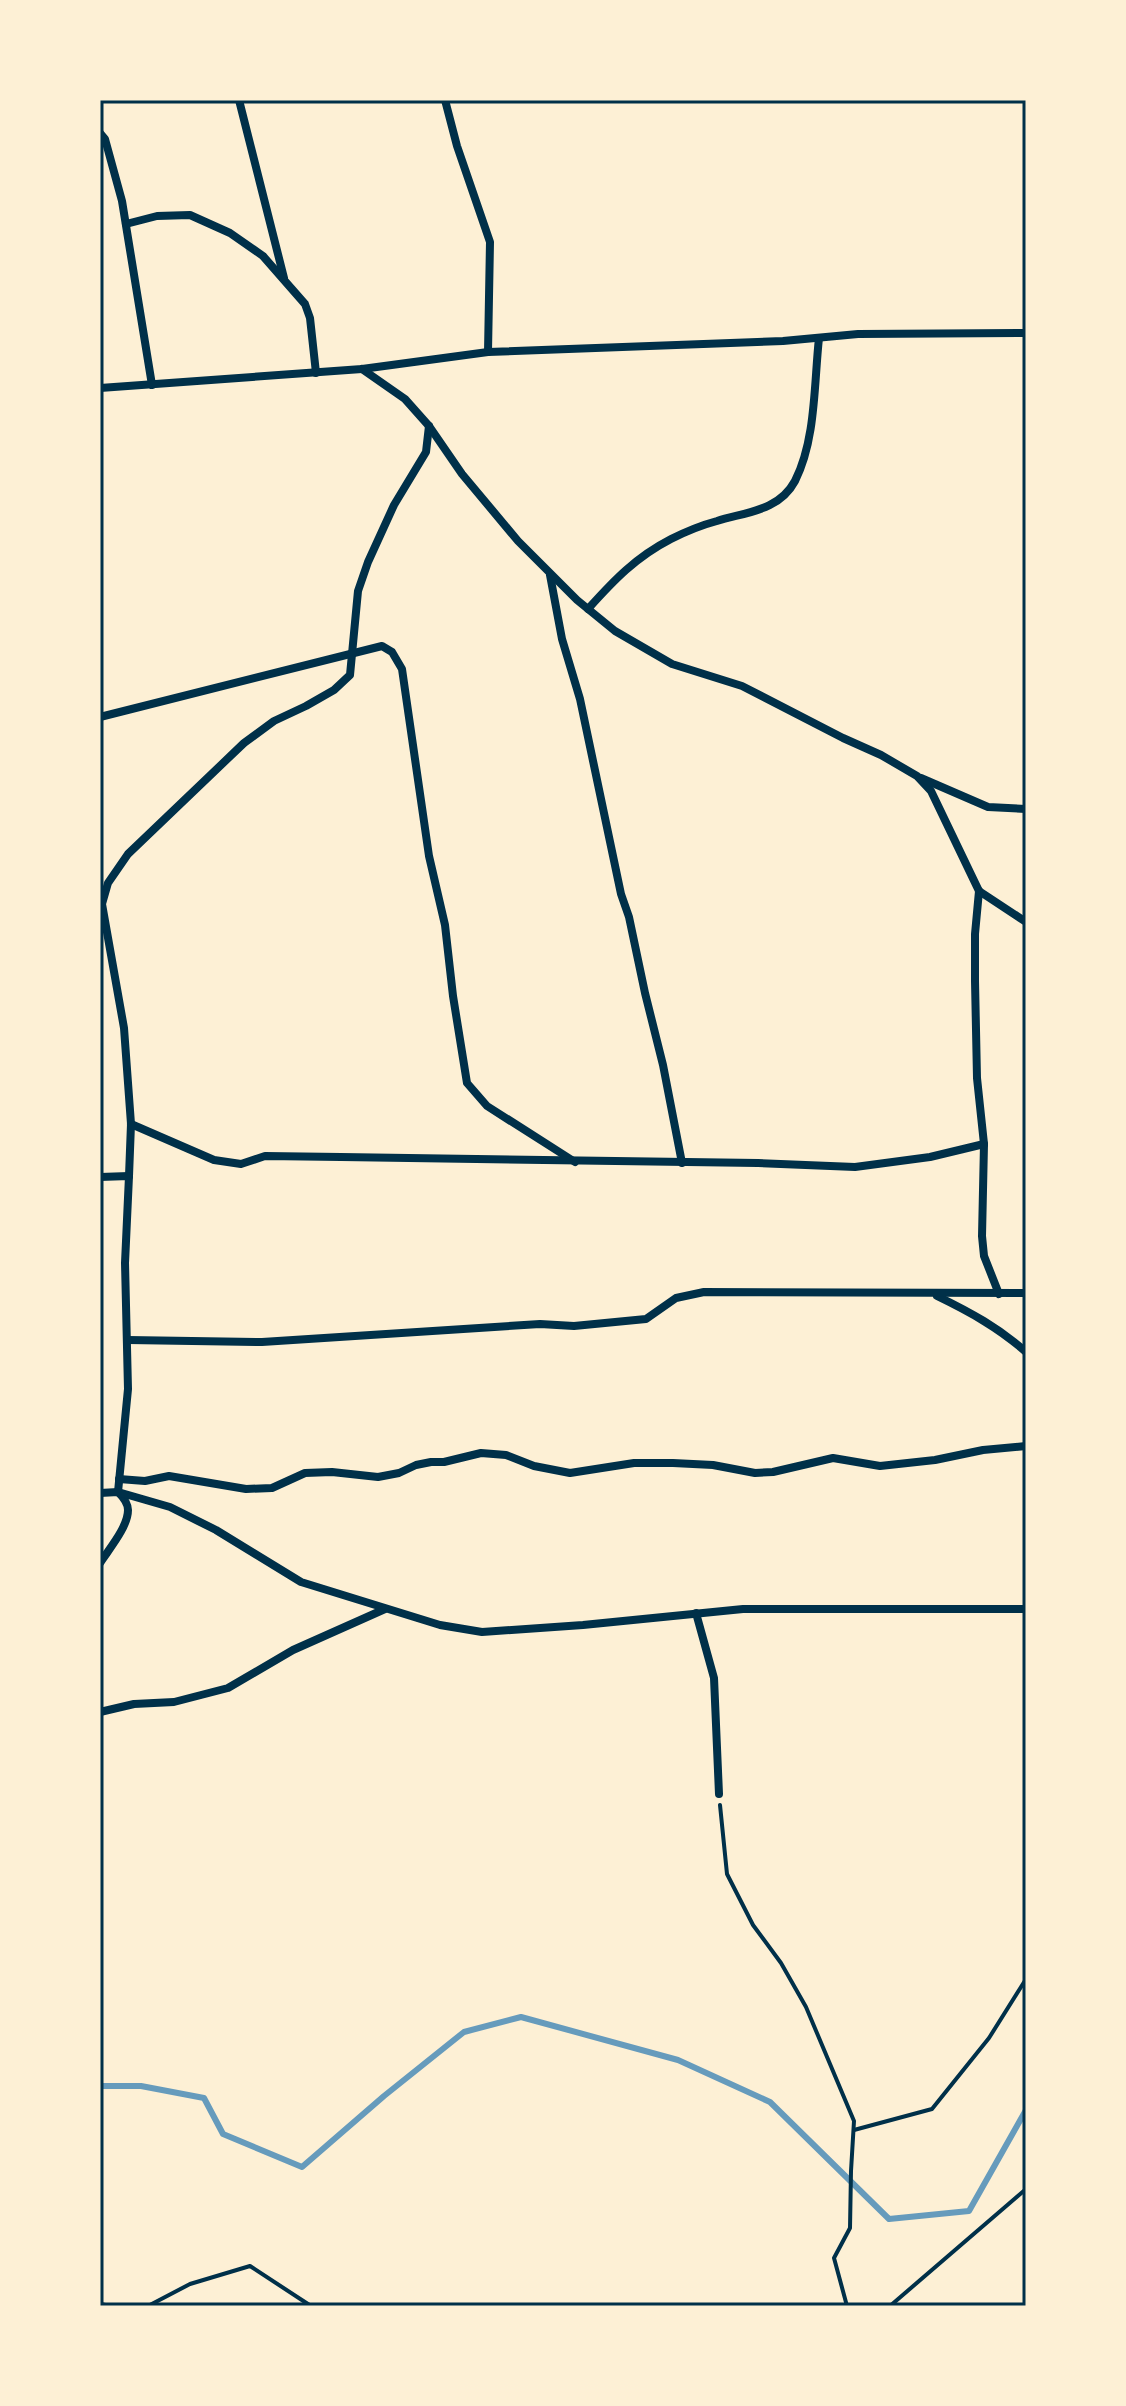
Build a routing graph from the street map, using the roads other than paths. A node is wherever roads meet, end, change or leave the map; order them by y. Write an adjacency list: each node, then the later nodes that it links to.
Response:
1 (239, 100): 5 (street)
2 (445, 100): 8 (street)
3 (100, 133): 4 (street)
4 (126, 224): 5 (street); 11 (street)
5 (285, 279): 10 (street)
6 (1026, 333): 7 (street)
7 (819, 338): 8 (street); 15 (street)
8 (488, 352): 9 (street)
9 (362, 369): 10 (street); 13 (street)
10 (316, 373): 11 (street)
11 (152, 385): 12 (street)
12 (100, 388)
13 (429, 426): 14 (street); 16 (street)
14 (550, 574): 15 (street); 25 (street)
15 (588, 609): 18 (street)
16 (352, 654): 17 (street); 22 (street); 24 (street)
17 (100, 717)
18 (917, 776): 19 (street); 20 (street)
19 (1026, 809)
20 (979, 891): 21 (street); 23 (street)
21 (1026, 922)
22 (131, 1124): 24 (street); 26 (street)
23 (984, 1144): 25 (street); 30 (street)
24 (575, 1162): 25 (street)
25 (682, 1163)
26 (129, 1176): 27 (street); 31 (street)
27 (100, 1177)
28 (1026, 1293): 30 (street)
29 (933, 1294): 30 (street); 31 (street); 32 (street)
30 (999, 1294)
31 (128, 1340): 34 (street)
32 (1026, 1352)
33 (1026, 1446): 34 (street)
34 (119, 1479): 35 (street)
35 (118, 1492): 36 (street); 37 (street); 38 (street)
36 (100, 1493)
37 (100, 1563)
38 (386, 1609): 40 (street); 41 (street)
39 (1026, 1609): 40 (street)
40 (696, 1613): 42 (street)
41 (100, 1712)
42 (719, 1794)

